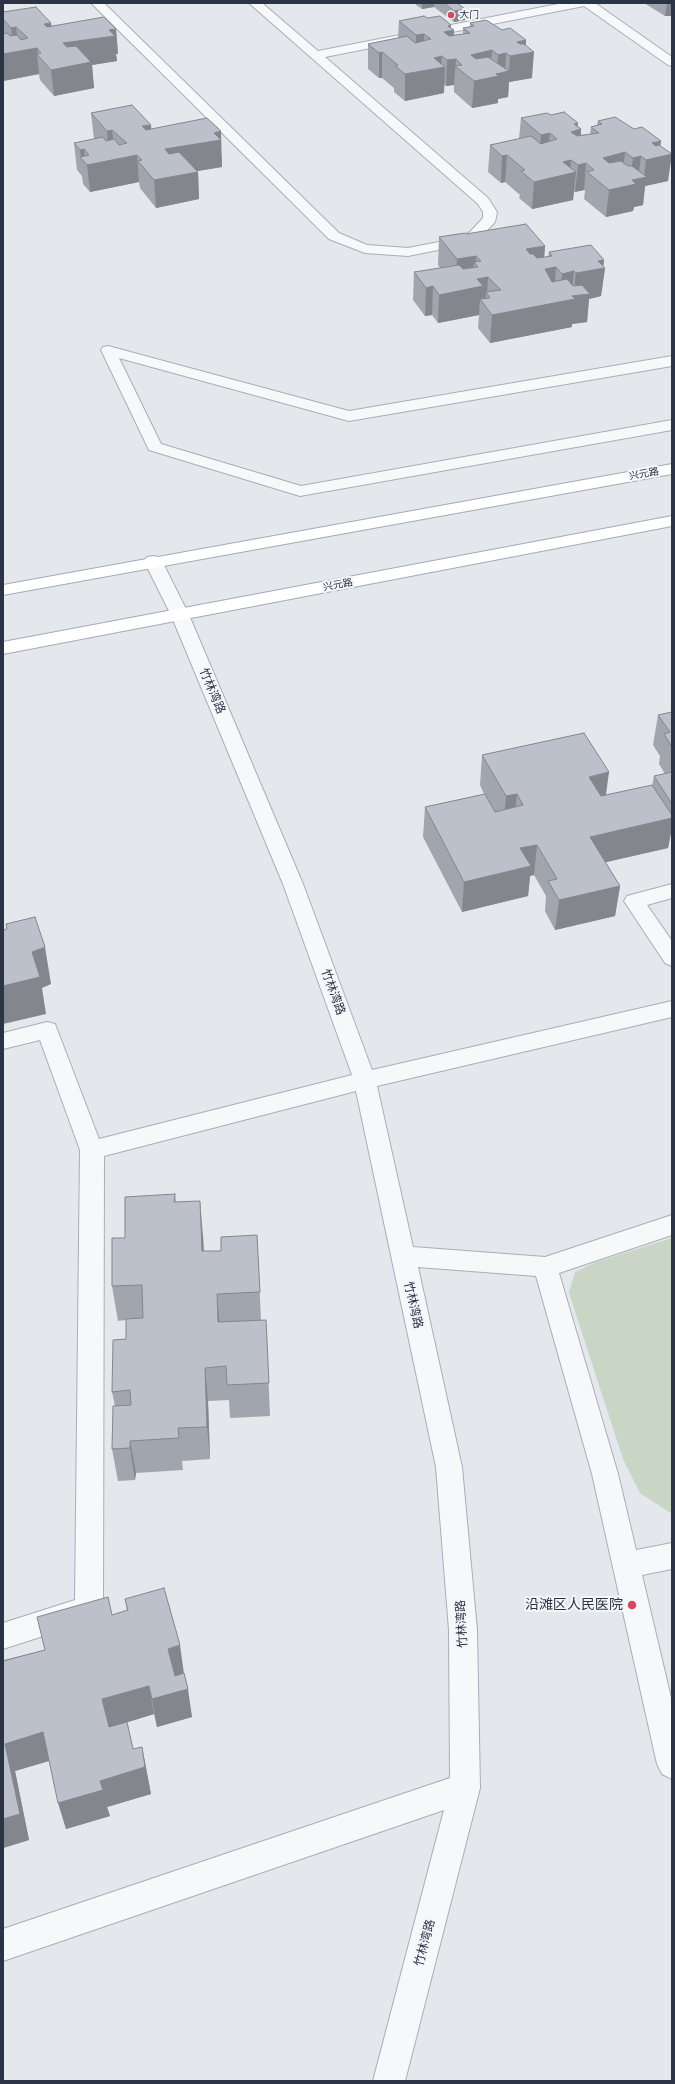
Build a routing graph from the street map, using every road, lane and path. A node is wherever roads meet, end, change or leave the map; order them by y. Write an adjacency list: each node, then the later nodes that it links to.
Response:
1 (97, 3): 6 (street)
2 (255, 3): 6 (street)
3 (581, 3): 6 (street)
4 (587, 3): 7 (street)
5 (672, 47): 7 (street)
6 (316, 55)
7 (665, 55)
8 (672, 361): 9 (street)
9 (672, 425)
10 (672, 469): 12 (main road, 兴元路)
11 (672, 521): 14 (main road, 兴元路)
12 (153, 562): 13 (main road, 兴元路); 14 (street, 竹林湾路)
13 (3, 590)
14 (180, 615): 15 (main road, 兴元路); 20 (street, 竹林湾路)
15 (3, 648)
16 (672, 891): 17 (street)
17 (672, 958)
18 (672, 1009): 20 (street)
19 (3, 1041): 21 (street)
20 (365, 1080): 21 (street); 23 (street, 竹林湾路)
21 (92, 1150): 27 (street)
22 (672, 1225): 24 (street)
23 (402, 1256): 24 (street); 29 (street, 竹林湾路)
24 (545, 1267): 26 (street)
25 (672, 1556): 26 (street)
26 (626, 1565): 28 (street)
27 (3, 1636)
28 (672, 1764)
29 (465, 1788): 30 (street); 31 (street, 竹林湾路)
30 (3, 1945)
31 (389, 2081)

